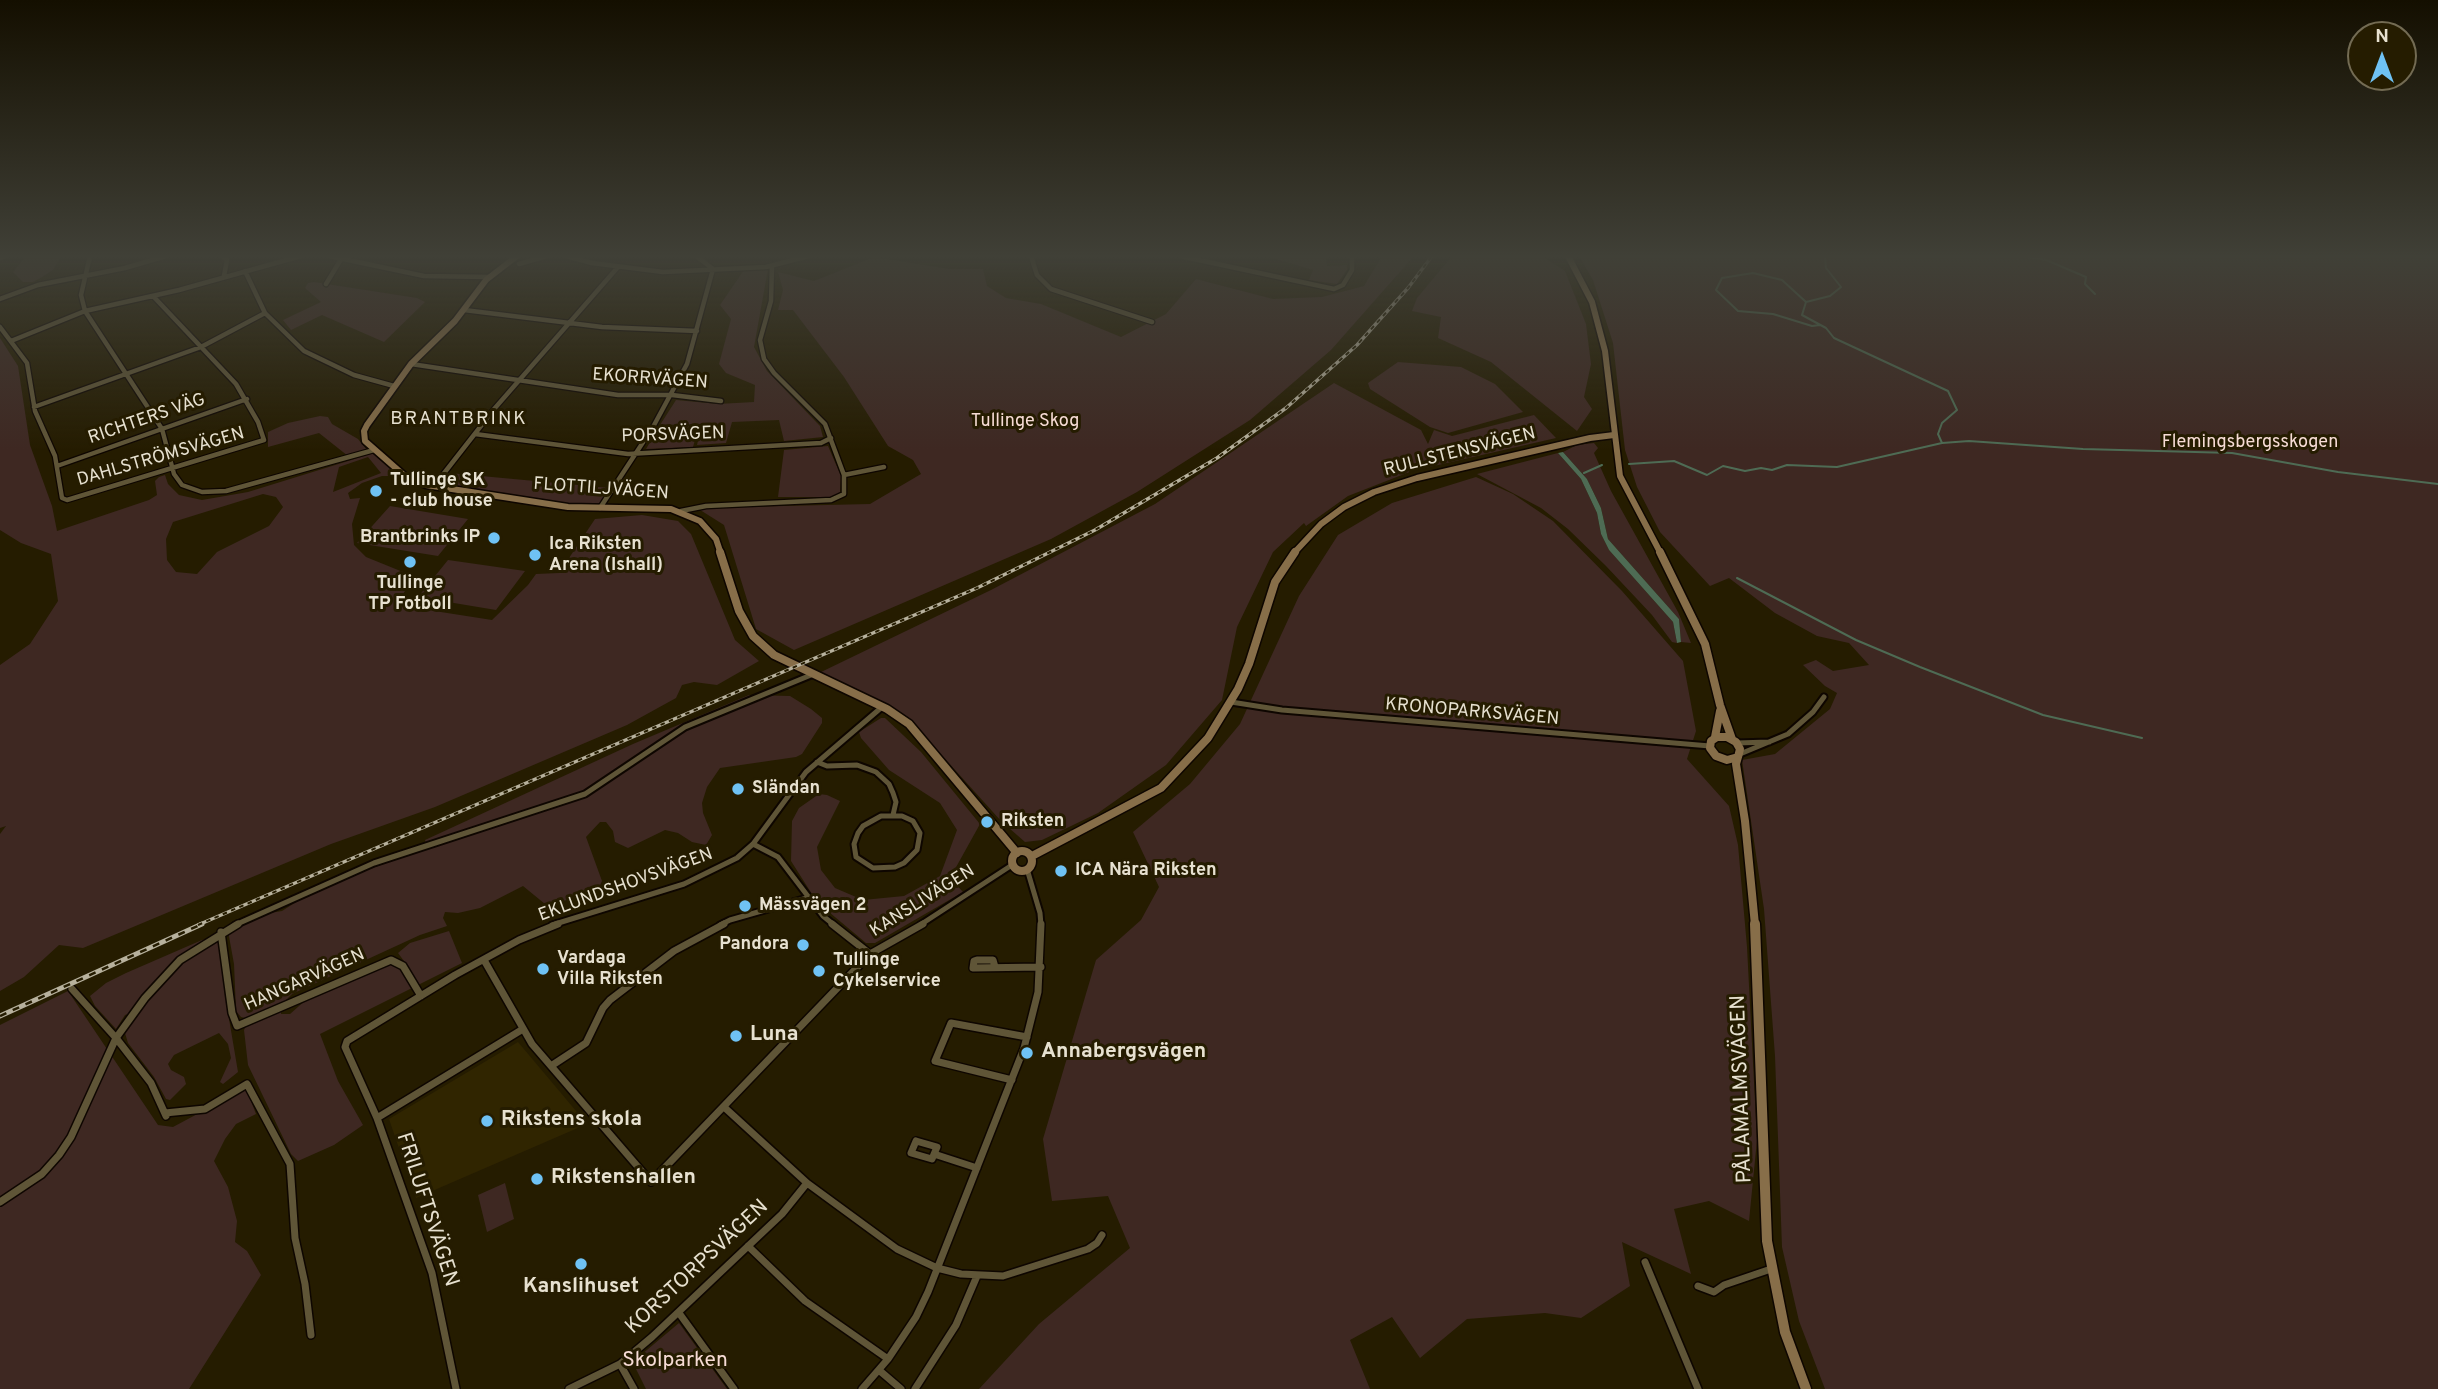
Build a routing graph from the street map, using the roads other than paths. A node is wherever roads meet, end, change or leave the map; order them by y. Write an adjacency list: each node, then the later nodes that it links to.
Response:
1 (61, 321): 16 (street)
2 (91, 321): 19 (street)
3 (176, 321): 17 (street)
4 (250, 321): 17 (street)
5 (273, 321): 21 (street)
6 (453, 321): 18 (street)
7 (552, 321): 13 (street)
8 (700, 321): 15 (street)
9 (765, 321): 29 (street)
10 (1148, 321): 12 (street)
11 (1597, 321): 28 (street)
12 (1152, 322)
13 (570, 323): 15 (street); 20 (street)
14 (0, 327): 16 (street)
15 (697, 331): 22 (street)
16 (11, 341): 25 (street)
17 (201, 347): 19 (street); 23 (street)
18 (411, 364): 20 (street, EKORRVÄGEN); 21 (street)
19 (125, 374): 25 (street); 26 (street)
20 (521, 380): 22 (street, EKORRVÄGEN); 27 (street)
21 (394, 386): 30 (street)
22 (672, 395): 24 (street, EKORRVÄGEN); 31 (street)
23 (247, 399): 26 (street, RICHTERS VÄG); 34 (street, DAHLSTRÖMSVÄGEN)
24 (721, 401)
25 (34, 407): 32 (street)
26 (162, 429): 32 (street, RICHTERS VÄG); 34 (street)
27 (475, 434): 31 (street, PORSVÄGEN); 36 (street)
28 (1614, 435): 41 (street, RULLSTENSVÄGEN); 42 (street)
29 (831, 438): 31 (street, PORSVÄGEN); 35 (street)
30 (374, 450): 34 (street); 36 (street, FLOTTILJVÄGEN)
31 (635, 454): 37 (street)
32 (57, 466): 34 (street, DAHLSTRÖMSVÄGEN)
33 (884, 467): 35 (street)
34 (173, 469)
35 (844, 475): 38 (street)
36 (434, 486): 37 (street, FLOTTILJVÄGEN)
37 (600, 509): 38 (street, FLOTTILJVÄGEN)
38 (681, 511): 39 (street, FLOTTILJVÄGEN)
39 (811, 675): 43 (street, FLOTTILJVÄGEN); 59 (street)
40 (1824, 697): 46 (street)
41 (1231, 702): 47 (street, KRONOPARKSVÄGEN); 55 (street, RULLSTENSVÄGEN)
42 (1720, 705): 44 (street); 45 (street)
43 (882, 707): 50 (street, EKLUNDSHOVSVÄGEN); 54 (street, FLOTTILJVÄGEN)
44 (1716, 737): 45 (street); 47 (street)
45 (1735, 741): 46 (street); 48 (street, PÅLAMALMSVÄGEN)
46 (1776, 741): 48 (street)
47 (1710, 746): 49 (street, PÅLAMALMSVÄGEN)
48 (1739, 756): 49 (street); 51 (street, PÅLAMALMSVÄGEN)
49 (1721, 759): 51 (street, PÅLAMALMSVÄGEN)
50 (817, 762): 52 (street); 53 (street, EKLUNDSHOVSVÄGEN)
51 (1737, 783): 82 (street, PÅLAMALMSVÄGEN)
52 (893, 815): 52 (street)
53 (753, 844): 58 (street); 61 (street, EKLUNDSHOVSVÄGEN)
54 (1017, 853): 55 (street); 56 (street)
55 (1032, 856): 57 (street)
56 (1012, 866): 57 (street); 60 (street, KANSLIVÄGEN)
57 (1027, 869): 63 (street)
58 (807, 898): 60 (street); 70 (street)
59 (221, 932): 65 (street, HANGARVÄGEN); 68 (street)
60 (870, 954): 72 (street, KANSLIVÄGEN)
61 (484, 960): 65 (street, EKLUNDSHOVSVÄGEN); 66 (street)
62 (995, 967): 63 (street)
63 (1041, 967): 67 (street)
64 (72, 989): 68 (street)
65 (421, 996): 69 (street, EKLUNDSHOVSVÄGEN)
66 (523, 1029): 70 (street); 73 (street)
67 (1027, 1037): 71 (street); 71 (street)
68 (117, 1038): 77 (street); 86 (street)
69 (345, 1048): 73 (street, FRILUFTSVÄGEN)
70 (551, 1066): 72 (street, KANSLIVÄGEN)
71 (1012, 1080): 75 (street)
72 (724, 1107): 76 (street)
73 (377, 1118): 90 (street, FRILUFTSVÄGEN)
74 (934, 1154): 75 (street)
75 (977, 1168): 81 (street)
76 (807, 1183): 79 (street, KORSTORPSVÄGEN); 81 (street)
77 (0, 1202)
78 (1102, 1235): 83 (street)
79 (748, 1246): 85 (street, KORSTORPSVÄGEN); 87 (street)
80 (1646, 1262): 97 (street)
81 (937, 1268): 83 (street); 87 (street)
82 (1771, 1269): 84 (street); 98 (street, PÅLAMALMSVÄGEN)
83 (977, 1276): 96 (street)
84 (1698, 1286)
85 (678, 1313): 88 (street, KORSTORPSVÄGEN); 93 (street)
86 (311, 1335)
87 (888, 1359): 89 (street)
88 (620, 1364): 91 (street, KORSTORPSVÄGEN); 92 (street)
89 (880, 1371): 94 (street); 95 (street)
90 (456, 1389)
91 (569, 1389)
92 (634, 1389)
93 (734, 1389)
94 (862, 1389)
95 (901, 1389)
96 (915, 1389)
97 (1698, 1389)
98 (1806, 1389)

